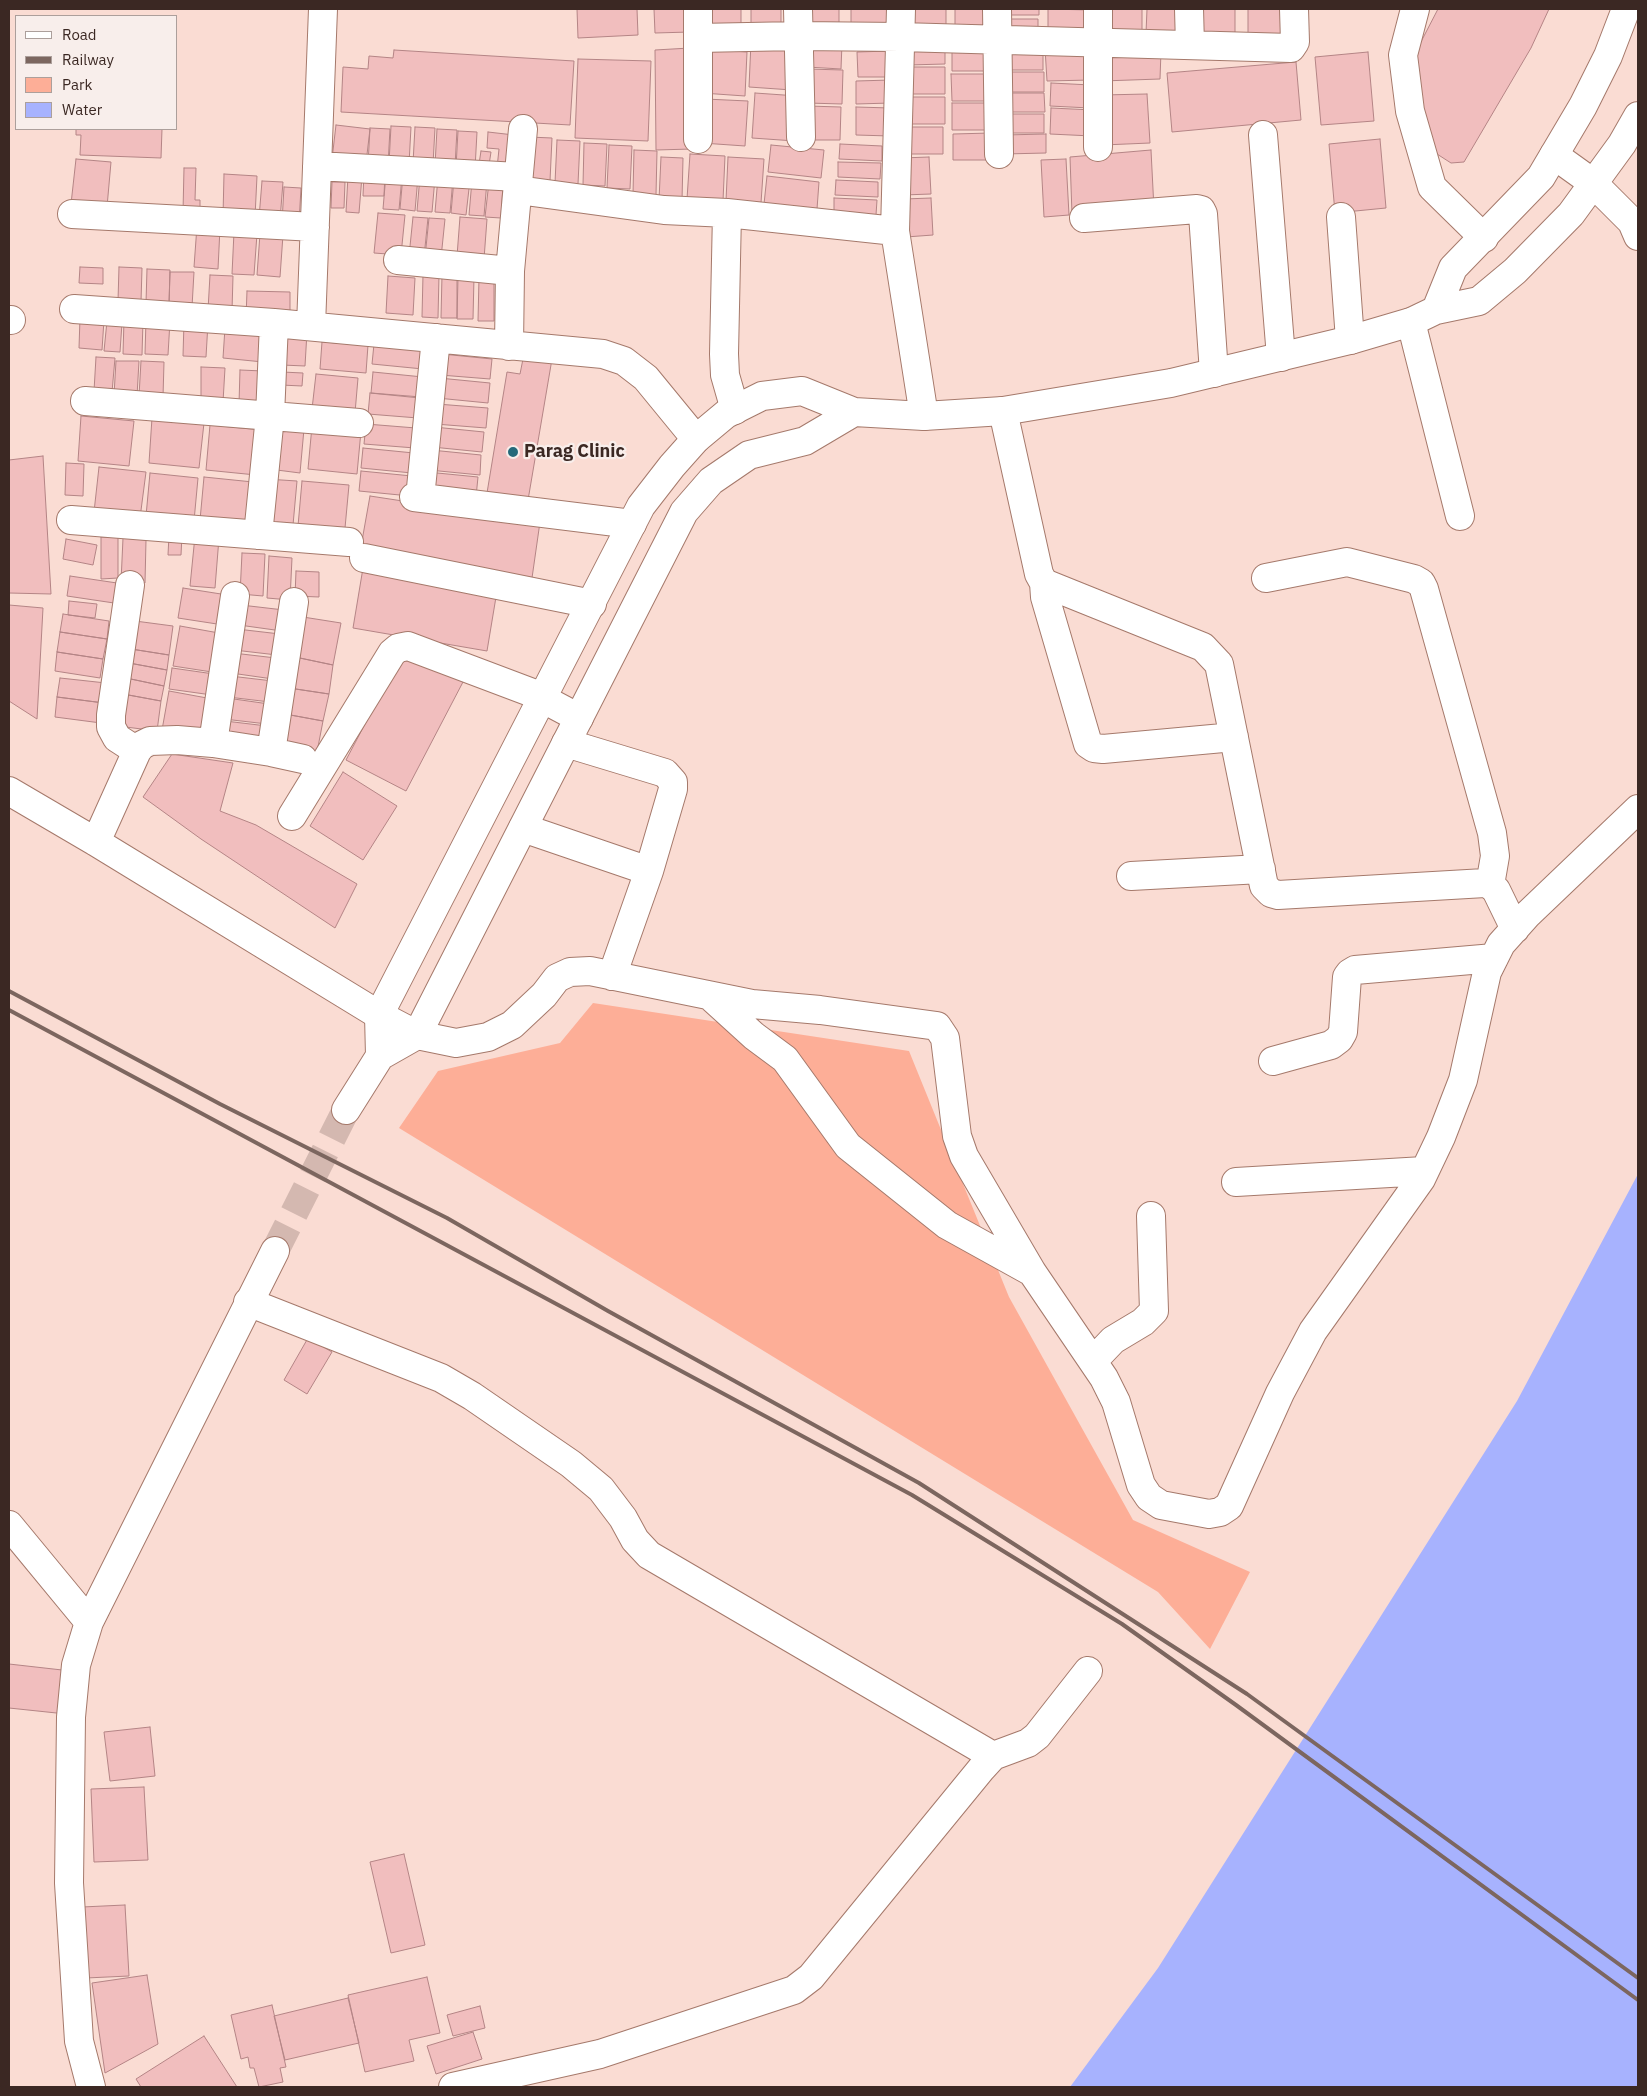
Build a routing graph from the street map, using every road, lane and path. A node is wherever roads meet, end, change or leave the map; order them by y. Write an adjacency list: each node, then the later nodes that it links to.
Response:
1 (323, 9): 25 (street)
2 (698, 9): 13 (street)
3 (798, 9): 11 (street)
4 (901, 9): 12 (street)
5 (997, 9): 14 (street)
6 (1098, 9): 15 (street)
7 (1189, 9): 16 (street)
8 (1294, 9): 16 (street)
9 (1414, 9): 35 (street)
10 (1626, 9): 24 (street)
11 (798, 36): 12 (street); 13 (street); 20 (street)
12 (900, 37): 14 (street); 33 (street)
13 (698, 38): 21 (street)
14 (997, 39): 15 (street); 23 (street)
15 (1098, 43): 16 (street); 22 (street)
16 (1190, 45)
17 (1638, 116): 26 (street)
18 (523, 129): 27 (street)
19 (1263, 135): 46 (street)
20 (801, 138)
21 (698, 139)
22 (1098, 147)
23 (999, 154)
24 (1554, 155): 26 (street); 35 (street)
25 (317, 166): 27 (street); 32 (street)
26 (1593, 183): 34 (street); 39 (street)
27 (518, 184): 28 (street); 37 (street)
28 (727, 213): 33 (street); 49 (street)
29 (72, 214): 32 (street)
30 (1341, 217): 44 (street)
31 (1084, 218): 47 (street)
32 (315, 227): 42 (street)
33 (895, 231): 53 (street)
34 (1638, 236)
35 (1484, 238): 39 (street)
36 (398, 260): 37 (street)
37 (510, 271): 45 (street)
38 (74, 309): 41 (street)
39 (1436, 310): 40 (street)
40 (1411, 322): 44 (street); 56 (street)
41 (274, 323): 42 (street); 52 (street)
42 (311, 326): 43 (street)
43 (436, 338): 45 (street); 58 (street)
44 (1350, 340): 46 (street)
45 (509, 346): 55 (street)
46 (1281, 357): 47 (street)
47 (1214, 372): 50 (street)
48 (84, 401): 52 (street)
49 (735, 410): 51 (street); 55 (street)
50 (1003, 411): 53 (street); 61 (street)
51 (854, 412): 53 (street); 67 (street)
52 (270, 416): 54 (street); 59 (street)
53 (924, 416)
54 (359, 423)
55 (696, 439): 58 (street)
56 (1460, 516)
57 (71, 520): 59 (street)
58 (632, 524): 65 (street)
59 (258, 535): 65 (street)
60 (1266, 578): 82 (street)
61 (1044, 583): 68 (street); 68 (street)
62 (130, 585): 71 (street)
63 (235, 596): 69 (street)
64 (294, 602): 72 (street)
65 (592, 604): 66 (street)
66 (542, 698): 67 (street); 76 (street); 87 (street)
67 (579, 718): 70 (street)
68 (1234, 737): 79 (street)
69 (213, 743): 71 (street); 72 (street)
70 (566, 743): 77 (street); 80 (street)
71 (137, 751): 78 (street)
72 (271, 752): 73 (street)
73 (303, 760)
74 (9, 791): 78 (street)
75 (1638, 809): 83 (street)
76 (292, 816)
77 (523, 828): 80 (street); 88 (street)
78 (96, 842): 87 (street)
79 (1261, 869): 81 (street); 82 (street)
80 (648, 871): 85 (street)
81 (1131, 876)
82 (1490, 885): 83 (street)
83 (1515, 929): 84 (street)
84 (1494, 958): 90 (street); 92 (street)
85 (612, 976): 86 (street); 88 (street)
86 (709, 995): 96 (street); 96 (street)
87 (379, 1015): 88 (street); 89 (street)
88 (417, 1035): 89 (street)
89 (380, 1056): 91 (street)
90 (1273, 1061)
91 (346, 1110)
92 (1424, 1171): 93 (street); 98 (street)
93 (1236, 1182)
94 (1150, 1216): 98 (street)
95 (275, 1251): 97 (street)
96 (1032, 1272): 98 (street)
97 (248, 1302): 100 (street); 102 (street)
98 (1093, 1361)
99 (9, 1525): 100 (street)
100 (88, 1622): 103 (street)
101 (1088, 1671): 102 (street)
102 (993, 1756): 104 (street)
103 (91, 2087)
104 (452, 2087)

